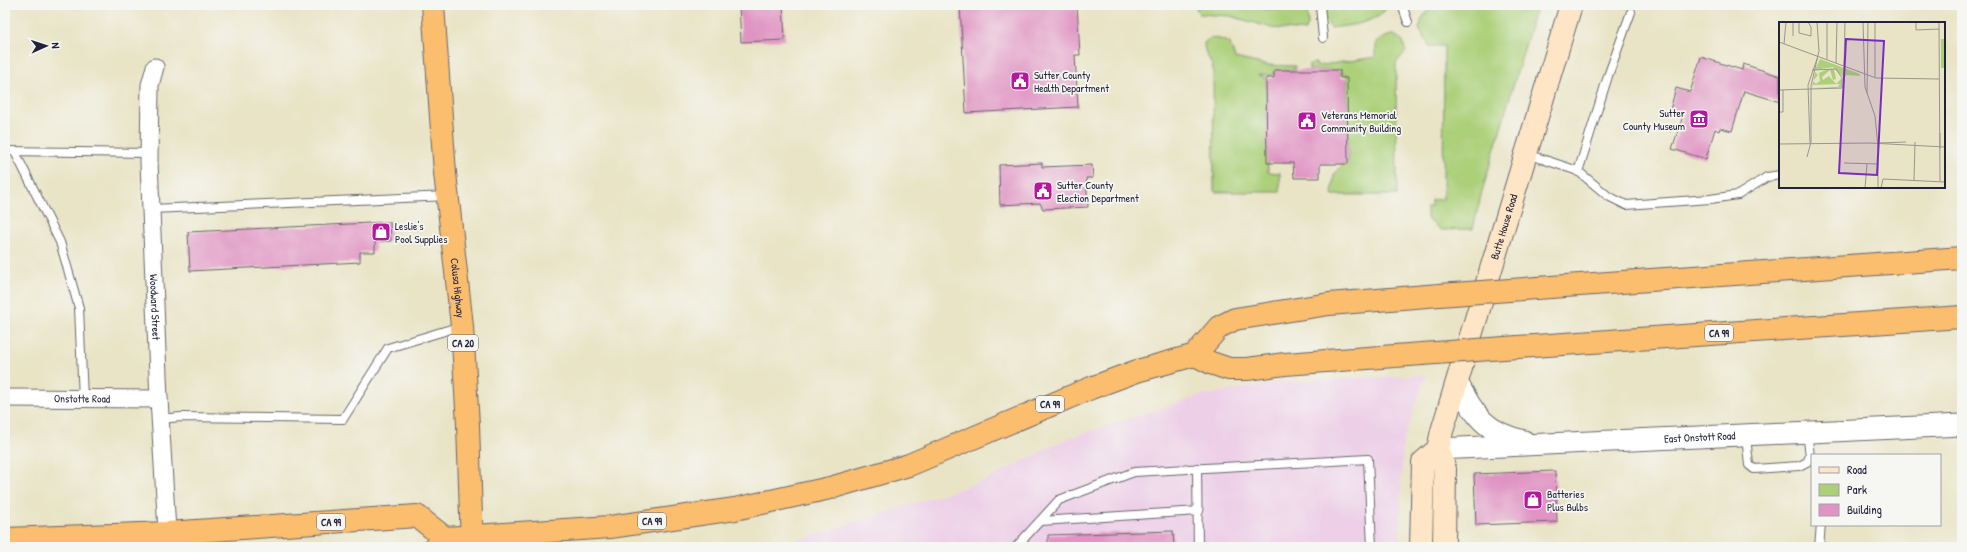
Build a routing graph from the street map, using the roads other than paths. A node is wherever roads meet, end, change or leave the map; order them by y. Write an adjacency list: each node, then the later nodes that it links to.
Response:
1 (433, 5): 15 (highway, Colusa Highway / CA 20)
2 (1320, 5): 7 (lane)
3 (1402, 5): 6 (lane)
4 (1571, 5): 12 (main road, Butte House Road)
5 (1631, 12): 13 (lane)
6 (1408, 22)
7 (1323, 38)
8 (156, 67): 11 (street, Woodward Street)
9 (5, 151): 10 (lane)
10 (15, 152): 11 (lane); 23 (lane)
11 (149, 153): 16 (street, Woodward Street)
12 (1526, 154): 13 (lane); 21 (main road, Butte House Road)
13 (1578, 172): 14 (lane)
14 (1779, 175)
15 (448, 196): 16 (lane); 19 (highway, Colusa Highway / CA 20)
16 (151, 209): 24 (street, Woodward Street)
17 (1962, 258): 20 (highway, bridge)
18 (1962, 317): 20 (highway, CA 99, bridge)
19 (462, 326): 25 (lane); 38 (highway, Colusa Highway / CA 20)
20 (1196, 355): 38 (highway, CA 99)
21 (1457, 382): 29 (street); 30 (main road, Butte House Road)
22 (5, 398): 23 (street, Onstotte Road)
23 (83, 399): 24 (street, Onstotte Road)
24 (159, 399): 25 (street, Woodward Street)
25 (160, 419): 37 (street, Woodward Street)
26 (1962, 425): 27 (street, East Onstott Road)
27 (1807, 432): 28 (street, East Onstott Road); 31 (lane)
28 (1746, 435): 29 (street, East Onstott Road); 31 (lane)
29 (1540, 445): 30 (street, East Onstott Road)
30 (1438, 449): 43 (main road); 44 (main road)
31 (1811, 458)
32 (1197, 468): 33 (lane); 34 (lane); 42 (lane)
33 (1198, 511): 34 (lane); 41 (lane)
34 (1040, 521): 40 (lane)
35 (1821, 526): 45 (lane)
36 (5, 539): 37 (highway, CA 99)
37 (168, 540): 39 (highway, CA 99)
38 (472, 542): 39 (highway, CA 99)
39 (440, 543)
40 (1016, 547)
41 (1198, 547)
42 (1372, 547)
43 (1421, 547)
44 (1444, 547)
45 (1819, 547)

